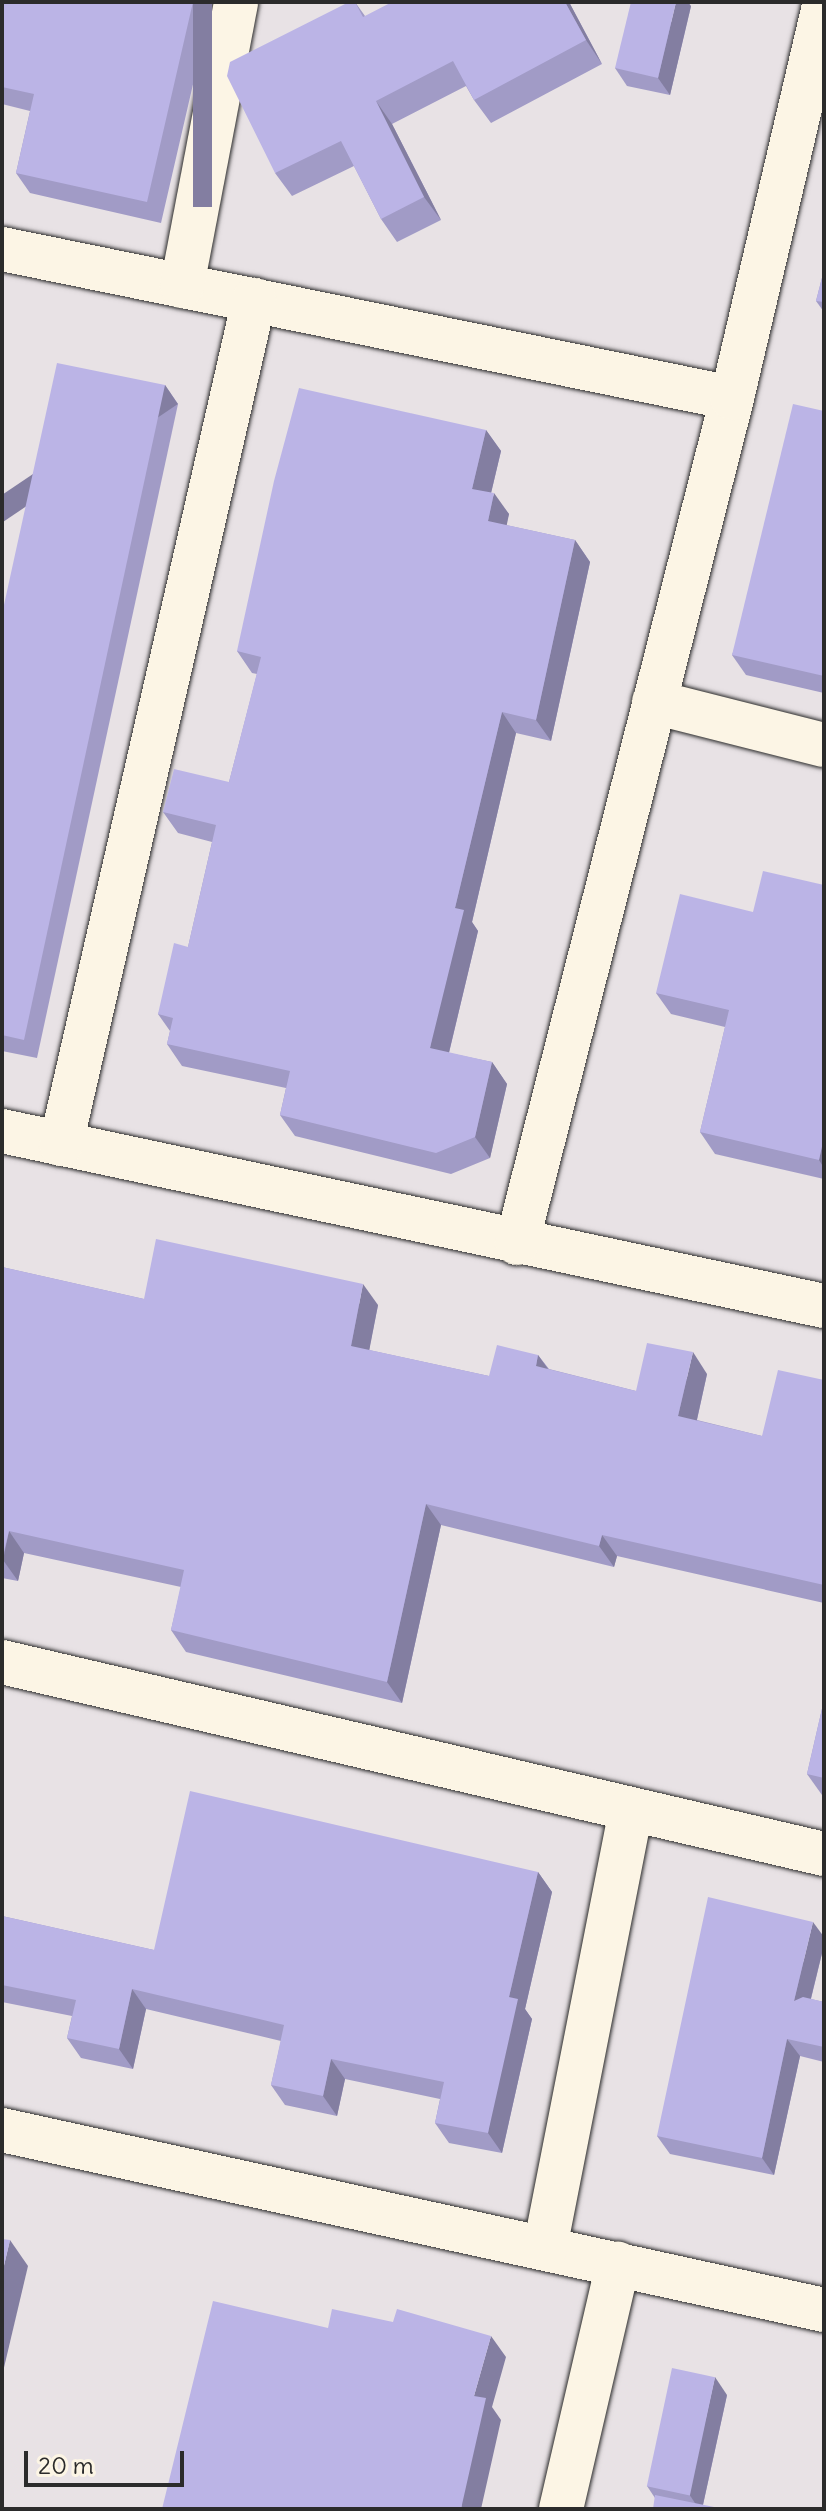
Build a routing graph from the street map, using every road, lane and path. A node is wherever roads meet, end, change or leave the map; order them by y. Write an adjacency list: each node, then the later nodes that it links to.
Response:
1 (236, 2): 4 (street)
2 (824, 5): 6 (street)
3 (2, 249): 4 (street)
4 (182, 286): 5 (street)
5 (254, 300): 6 (street); 10 (street)
6 (732, 398): 7 (street)
7 (654, 702): 8 (street); 11 (street)
8 (824, 745)
9 (2, 1131): 10 (street)
10 (61, 1144): 11 (street)
11 (517, 1243): 12 (street)
12 (824, 1306)
13 (2, 1662): 14 (street)
14 (631, 1809): 15 (street); 17 (street)
15 (824, 1854)
16 (2, 2130): 17 (street)
17 (545, 2248): 18 (street)
18 (618, 2264): 19 (street); 20 (street)
19 (824, 2310)
20 (561, 2509)

